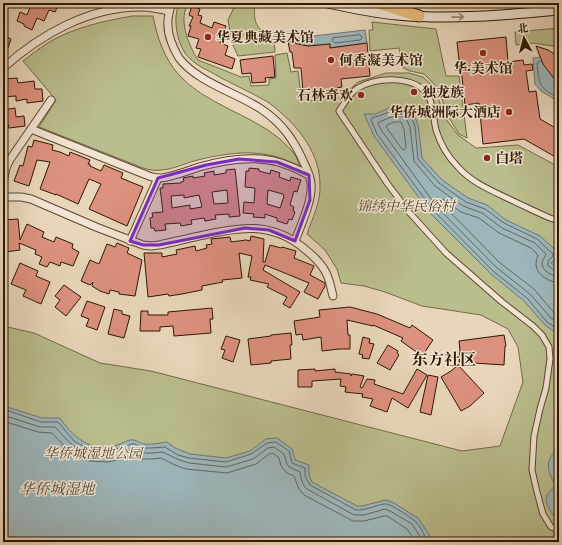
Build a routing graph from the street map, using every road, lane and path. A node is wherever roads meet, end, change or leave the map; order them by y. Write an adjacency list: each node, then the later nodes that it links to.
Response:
1 (112, 3): 5 (street)
2 (172, 3): 7 (street)
3 (328, 3): 8 (main road)
4 (378, 3): 8 (main road)
5 (126, 8): 7 (street); 9 (street)
6 (559, 10): 8 (main road, one-way to 6)
7 (169, 11): 12 (street)
8 (419, 16)
9 (3, 68)
10 (51, 100): 11 (street)
11 (31, 129): 13 (street); 14 (street)
12 (309, 175): 13 (street); 18 (street)
13 (158, 178): 17 (street)
14 (3, 182)
15 (3, 197): 17 (street)
16 (559, 222): 20 (street)
17 (130, 241): 18 (street)
18 (295, 241): 19 (street)
19 (333, 296)
20 (559, 530)

